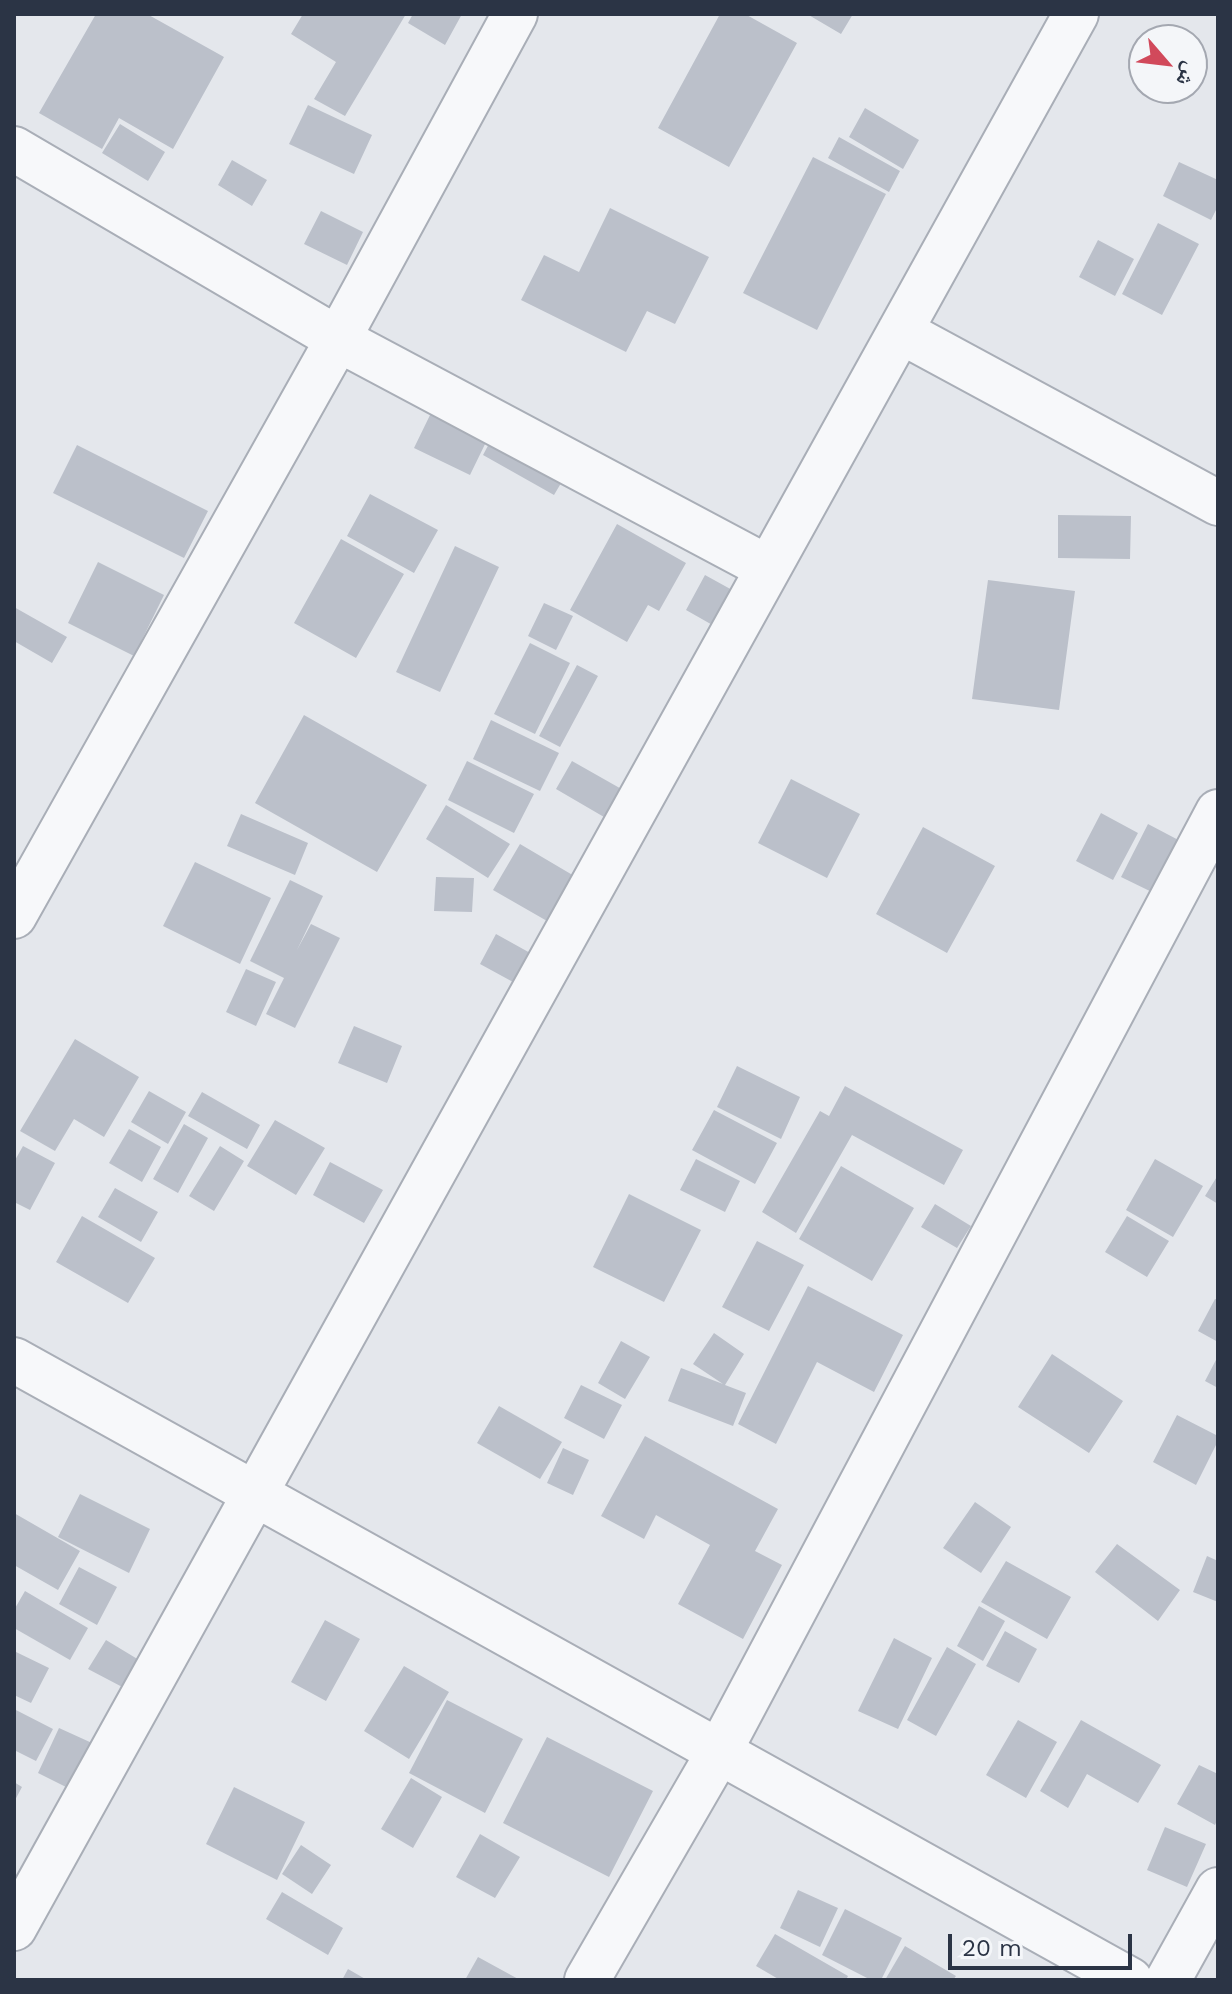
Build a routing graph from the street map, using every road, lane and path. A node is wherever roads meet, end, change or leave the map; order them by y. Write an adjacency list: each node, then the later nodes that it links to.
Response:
1 (515, 14): 5 (street)
2 (1076, 14): 4 (street)
3 (14, 149): 5 (street)
4 (900, 331): 6 (street); 7 (street)
5 (338, 339): 7 (street); 9 (street)
6 (1218, 503)
7 (768, 568): 11 (street)
8 (1217, 819): 12 (street)
9 (14, 916)
10 (14, 1360): 11 (street)
11 (255, 1494): 12 (street); 14 (street)
12 (719, 1752): 15 (street); 16 (street)
13 (1218, 1890): 17 (street)
14 (14, 1928)
15 (587, 1980)
16 (1130, 1980)
17 (1168, 1980)

